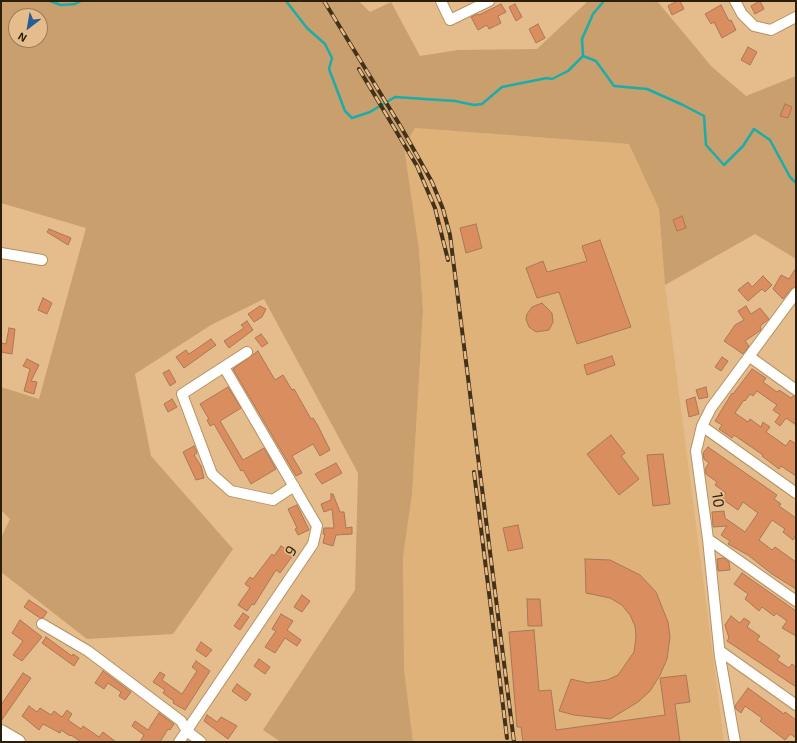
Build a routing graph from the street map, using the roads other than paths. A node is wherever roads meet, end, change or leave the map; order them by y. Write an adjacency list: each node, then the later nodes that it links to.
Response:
1 (441, 1): 2 (street)
2 (489, 1)
3 (735, 1): 4 (street)
4 (796, 17)
5 (1, 253): 6 (street)
6 (42, 260)
7 (796, 293): 9 (street, 10)
8 (247, 352): 10 (street)
9 (750, 357): 11 (street); 12 (street, 10)
10 (224, 368): 13 (street, 9); 13 (street)
11 (796, 390)
12 (702, 426): 14 (street); 15 (street, 10)
13 (294, 486): 20 (street, 9)
14 (796, 493)
15 (708, 539): 16 (street); 18 (street, 10)
16 (796, 601)
17 (42, 624): 20 (street)
18 (720, 651): 19 (street); 25 (street, 10)
19 (796, 705)
20 (187, 731): 23 (street, 9); 24 (street)
21 (1, 732): 22 (street)
22 (18, 742)
23 (179, 742)
24 (201, 742)
25 (735, 742)

